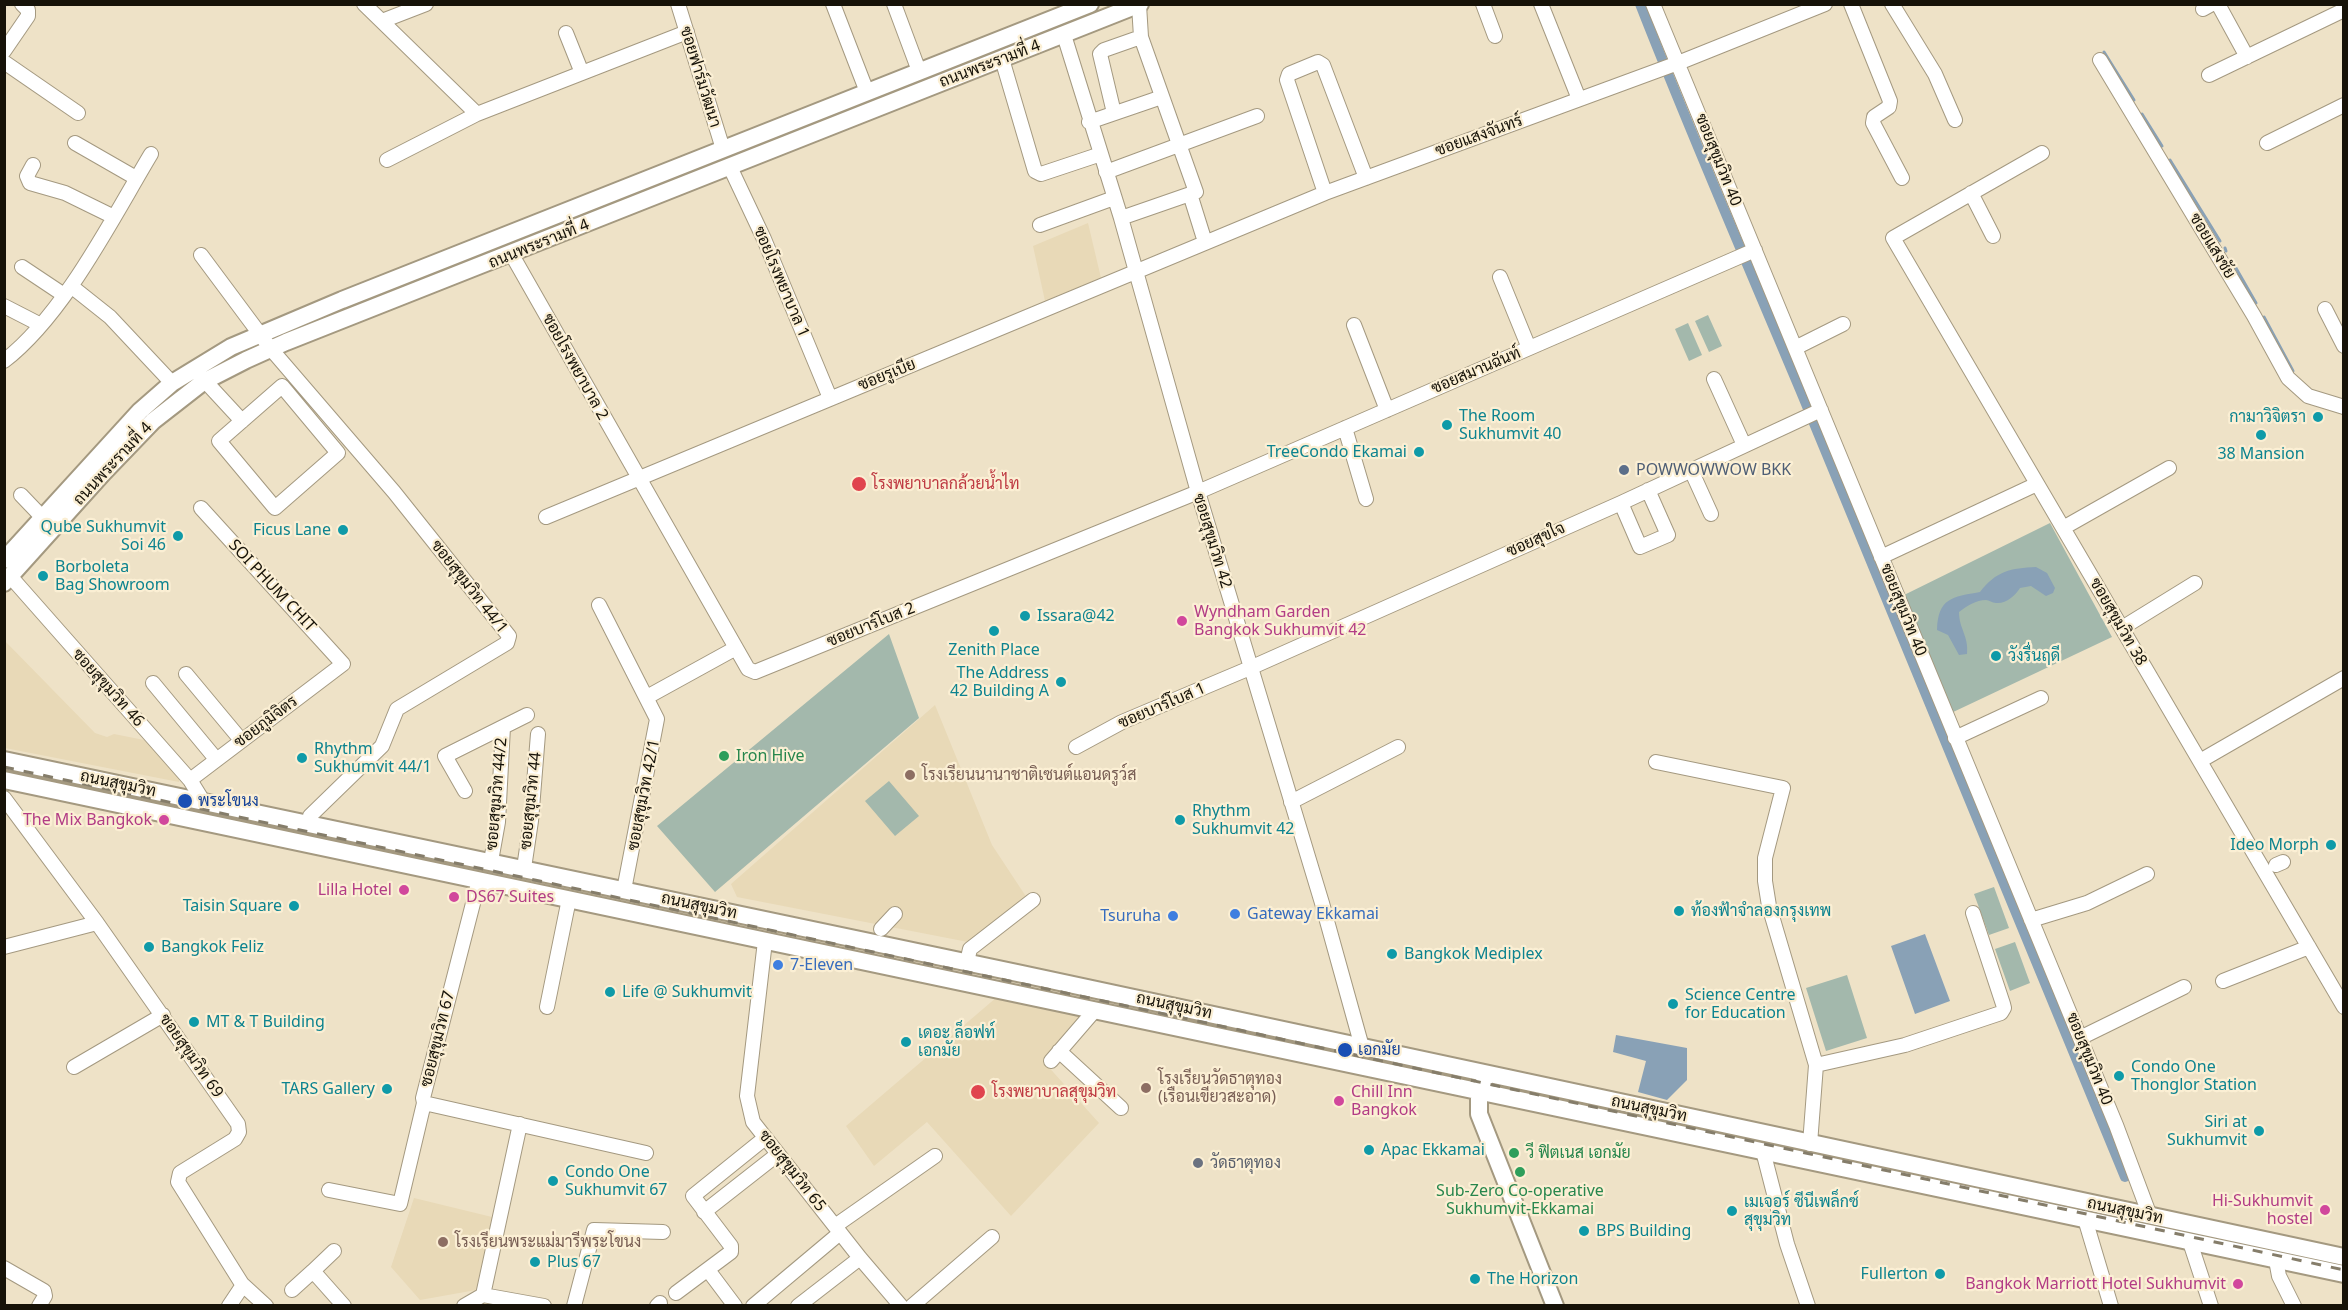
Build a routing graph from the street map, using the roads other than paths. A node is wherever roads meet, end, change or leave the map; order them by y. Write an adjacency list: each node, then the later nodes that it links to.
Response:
1 (22, 4): 24 (street)
2 (364, 4): 18 (street)
3 (426, 4): 18 (street)
4 (678, 4): 19 (street, ซอยฟาร์มวัฒนา)
5 (832, 4): 33 (street)
6 (894, 4): 30 (street)
7 (1090, 4): 16 (main road, ถนนพระรามที่ 4)
8 (1483, 4): 22 (street)
9 (1541, 4): 35 (street)
10 (1653, 4): 29 (street, ซอยสุขุมวิท 40)
11 (1825, 4): 29 (street, ซอยแสงจันทร์)
12 (1851, 4): 56 (street)
13 (1892, 4): 41 (street)
14 (2218, 4): 25 (street)
15 (1140, 5): 21 (main road, ถนนพระรามที่ 4); 23 (street)
16 (1064, 9): 21 (main road); 30 (main road, ถนนพระรามที่ 4)
17 (2343, 10): 25 (street)
18 (382, 21): 39 (street)
19 (687, 32): 31 (street); 46 (street, ซอยฟาร์มวัฒนา)
20 (566, 33): 31 (street)
21 (1064, 35): 26 (main road, ถนนพระรามที่ 4); 42 (street, ซอยสุขุมวิท 42)
22 (1495, 36)
23 (1141, 37): 34 (street); 38 (street)
24 (4, 51)
25 (2247, 57): 32 (street)
26 (1002, 59): 47 (street); 52 (main road, ถนนพระรามที่ 4)
27 (2100, 60): 88 (street, ซอยแสงชัย)
28 (4, 62): 37 (street)
29 (1678, 63): 35 (street, ซอยแสงจันทร์); 66 (street, ซอยสุขุมวิท 40)
30 (920, 71): 33 (main road, ถนนพระรามที่ 4)
31 (582, 73): 39 (street)
32 (2209, 75)
33 (867, 92): 46 (main road, ถนนพระรามที่ 4)
34 (1162, 97): 38 (street); 45 (street)
35 (1579, 99): 55 (street, ซอยแสงจันทร์)
36 (2343, 105): 43 (street)
37 (78, 113)
38 (1114, 113): 42 (street)
39 (477, 114): 50 (street)
40 (1257, 116): 45 (street)
41 (1955, 120)
42 (1089, 122): 47 (street, ซอยสุขุมวิท 42)
43 (2267, 142)
44 (75, 143): 54 (street)
45 (1178, 147): 53 (street); 59 (street)
46 (723, 149): 52 (main road); 78 (main road, ถนนพระรามที่ 4)
47 (1101, 153): 53 (street, ซอยสุขุมวิท 42)
48 (2042, 153): 58 (street)
49 (151, 154): 54 (street)
50 (387, 160)
51 (33, 165): 61 (street)
52 (730, 167): 68 (main road, ถนนพระรามที่ 4); 87 (street, ซอยโรงพยาบาล 1)
53 (1106, 172): 60 (street, ซอยสุขุมวิท 42)
54 (136, 178): 61 (street)
55 (1366, 178): 57 (street, ซอยแสงจันทร์); 57 (street)
56 (1902, 178)
57 (1325, 193): 65 (street, ซอยแสงจันทร์)
58 (1971, 193): 64 (street); 97 (street, ซอยสุขุมวิท 38)
59 (1190, 194): 62 (street); 65 (street)
60 (1114, 198): 62 (street, ซอยสุขุมวิท 42); 63 (street)
61 (114, 217): 72 (street)
62 (1121, 218): 70 (street, ซอยสุขุมวิท 42)
63 (1040, 225)
64 (1993, 236)
65 (1205, 242): 70 (street, ซอยแสงจันทร์)
66 (1747, 254): 80 (street, ซอยสมานฉันท์); 81 (street, ซอยสุขุมวิท 40)
67 (201, 255): 78 (street)
68 (512, 255): 82 (main road, ถนนพระรามที่ 4); 96 (street, ซอยโรงพยาบาล 2)
69 (22, 267): 72 (street)
70 (1135, 271): 87 (street, ซอยรูเบีย); 99 (street, ซอยสุขุมวิท 42)
71 (1500, 277): 80 (street)
72 (68, 291): 76 (street); 86 (street)
73 (4, 306): 76 (street)
74 (2325, 309): 79 (street)
75 (1843, 324): 81 (street)
76 (41, 325): 83 (street)
77 (1354, 325): 89 (street)
78 (259, 334): 82 (street); 86 (main road, ถนนพระรามที่ 4)
79 (2343, 346)
80 (1529, 348): 89 (street, ซอยสมานฉันท์)
81 (1795, 348): 90 (street, ซอยสุขุมวิท 40)
82 (271, 349): 85 (main road, ถนนพระรามที่ 4); 139 (street, ซอยสุขุมวิท 44/1)
83 (4, 361)
84 (1714, 379): 93 (street)
85 (205, 381): 91 (street); 110 (main road, ถนนพระรามที่ 4)
86 (172, 383): 106 (main road, ถนนพระรามที่ 4)
87 (830, 398): 96 (street, ซอยรูเบีย)
88 (2343, 406)
89 (1387, 410): 92 (street, ซอยสมานฉันท์)
90 (1813, 413): 93 (street, ซอยสุขใจ); 108 (street, ซอยสุขุมวิท 40)
91 (242, 421): 91 (street)
92 (1345, 428): 99 (street, ซอยสมานฉันท์); 101 (street)
93 (1744, 445): 95 (street, ซอยสุขใจ)
94 (2169, 468): 107 (street)
95 (1691, 470): 98 (street, ซอยสุขใจ); 104 (street)
96 (639, 479): 105 (street, ซอยรูเบีย); 114 (street, ซอยบาร์โบส 2)
97 (2037, 484): 107 (street, ซอยสุขุมวิท 38); 108 (street)
98 (1648, 490): 102 (street, ซอยสุขใจ); 102 (street)
99 (1198, 492): 114 (street, ซอยบาร์โบส 2); 116 (street, ซอยสุขุมวิท 42)
100 (21, 495): 106 (street)
101 (1366, 499)
102 (1621, 503): 116 (street, ซอยสุขใจ)
103 (201, 508): 115 (street, SOI PHUM CHIT)
104 (1711, 514)
105 (546, 517)
106 (43, 518): 109 (main road, ถนนพระรามที่ 4)
107 (2063, 528): 113 (street, ซอยสุขุมวิท 38)
108 (1881, 557): 125 (street, ซอยสุขุมวิท 40)
109 (5, 559)
110 (7, 580): 134 (street, ซอยสุขุมวิท 46)
111 (2195, 583): 113 (street)
112 (599, 605): 120 (street, ซอยสุขุมวิท 42/1)
113 (2122, 628): 131 (street, ซอยสุขุมวิท 38)
114 (736, 648): 120 (street)
115 (343, 664): 126 (street, ซอยภูมิจิตร)
116 (1250, 668): 127 (street, ซอยบาร์โบส 1); 138 (street, ซอยสุขุมวิท 42)
117 (186, 674): 126 (street)
118 (2343, 678): 131 (street)
119 (153, 683): 129 (street)
120 (647, 697): 144 (street, ซอยสุขุมวิท 42/1)
121 (2041, 698): 125 (street)
122 (527, 715): 123 (street)
123 (503, 727): 135 (street); 140 (street, ซอยสุขุมวิท 44/2)
124 (538, 734): 141 (street, ซอยสุขุมวิท 44)
125 (1955, 738): 149 (street, ซอยสุขุมวิท 40)
126 (241, 740): 129 (street, ซอยภูมิจิตร)
127 (1076, 747)
128 (1398, 747): 138 (street)
129 (216, 759): 134 (street, ซอยภูมิจิตร)
130 (4, 760): 137 (main road, ถนนสุขุมวิท)
131 (2200, 761): 154 (street, ซอยสุขุมวิท 38)
132 (1656, 762): 168 (street)
133 (4, 780): 143 (main road, ถนนสุขุมวิท)
134 (190, 780): 137 (street, ซอยสุขุมวิท 46)
135 (465, 791)
136 (4, 798): 150 (street, ซอยสุขุมวิท 69)
137 (203, 801): 139 (main road, ถนนสุขุมวิท)
138 (1291, 802): 167 (street, ซอยสุขุมวิท 42)
139 (309, 823): 140 (main road, ถนนสุขุมวิท)
140 (491, 861): 141 (main road, ถนนสุขุมวิท); 143 (main road)
141 (524, 868): 144 (main road, ถนนสุขุมวิท)
142 (2147, 874): 149 (street)
143 (479, 880): 145 (main road, ถนนสุขุมวิท); 173 (street, ซอยสุขุมวิท 67)
144 (624, 890): 155 (main road, ถนนสุขุมวิท)
145 (569, 899): 152 (main road, ถนนสุขุมวิท); 162 (street)
146 (1033, 900): 155 (street)
147 (1973, 913): 168 (street)
148 (895, 914): 151 (street)
149 (2031, 920): 166 (street, ซอยสุขุมวิท 40)
150 (97, 923): 153 (street); 165 (street, ซอยสุขุมวิท 69)
151 (881, 929)
152 (765, 941): 161 (main road, ถนนสุขุมวิท); 177 (street, ซอยสุขุมวิท 65)
153 (4, 947)
154 (2309, 947): 158 (street); 159 (street, ซอยสุขุมวิท 38)
155 (967, 962): 156 (main road, ถนนสุขุมวิท)
156 (1022, 974): 161 (main road); 167 (main road, ถนนสุขุมวิท)
157 (2343, 977): 159 (street)
158 (2223, 981)
159 (2331, 985): 163 (street, ซอยสุขุมวิท 38)
160 (2184, 987): 166 (street)
161 (1017, 994): 164 (main road, ถนนสุขุมวิท)
162 (547, 1007)
163 (2343, 1007)
164 (1095, 1010): 169 (main road, ถนนสุขุมวิท); 174 (street)
165 (163, 1015): 170 (street); 199 (street, ซอยสุขุมวิท 69)
166 (2080, 1038): 186 (street, ซอยสุขุมวิท 40)
167 (1362, 1047): 169 (main road); 171 (main road, ถนนสุขุมวิท)
168 (1816, 1065): 178 (street)
169 (1359, 1066): 172 (main road, ถนนสุขุมวิท)
170 (74, 1067)
171 (1487, 1073): 172 (main road); 176 (main road, ถนนสุขุมวิท)
172 (1479, 1092): 179 (main road, ถนนสุขุมวิท); 215 (main road)
173 (424, 1103): 175 (street, ซอยสุขุมวิท 67); 183 (street)
174 (1121, 1108)
175 (520, 1124): 180 (street, ซอยสุขุมวิท 67); 202 (street)
176 (1767, 1135): 178 (main road, ถนนสุขุมวิท); 179 (main road)
177 (765, 1138): 181 (street, ซอยสุขุมวิท 65); 184 (street)
178 (1809, 1144): 186 (main road, ถนนสุขุมวิท)
179 (1763, 1151): 185 (main road, ถนนสุขุมวิท); 216 (street)
180 (646, 1153)
181 (778, 1154): 184 (street); 187 (street, ซอยสุขุมวิท 65)
182 (935, 1156): 187 (street)
183 (329, 1190)
184 (704, 1212): 196 (street)
185 (2085, 1219): 186 (main road, ถนนสุขุมวิท); 217 (street)
186 (2149, 1225): 190 (main road, ถนนสุขุมวิท); 192 (main road, ถนนสุขุมวิท)
187 (838, 1229): 193 (street, ซอยสุขุมวิท 65); 211 (street)
188 (663, 1232): 209 (street)
189 (992, 1237): 214 (street)
190 (2190, 1242): 194 (main road, ถนนสุขุมวิท); 218 (street)
191 (334, 1251): 197 (street)
192 (2343, 1257)
193 (860, 1258): 212 (street); 213 (street, ซอยสุขุมวิท 65)
194 (2276, 1260): 198 (main road, ถนนสุขุมวิท); 219 (street)
195 (4, 1268): 203 (street)
196 (708, 1270): 201 (street); 210 (street)
197 (313, 1271): 200 (street); 206 (street)
198 (2343, 1274)
199 (242, 1284): 204 (street); 205 (street, ซอยสุขุมวิท 69)
200 (292, 1290)
201 (676, 1293)
202 (483, 1295): 207 (street); 208 (street)
203 (41, 1305)
204 (229, 1305)
205 (266, 1305)
206 (344, 1305)
207 (464, 1305)
208 (543, 1305)
209 (574, 1305)
210 (735, 1305)
211 (753, 1305)
212 (798, 1305)
213 (901, 1305)
214 (912, 1305)
215 (1555, 1305)
216 (1808, 1305)
217 (2111, 1305)
218 (2211, 1305)
219 (2294, 1305)

